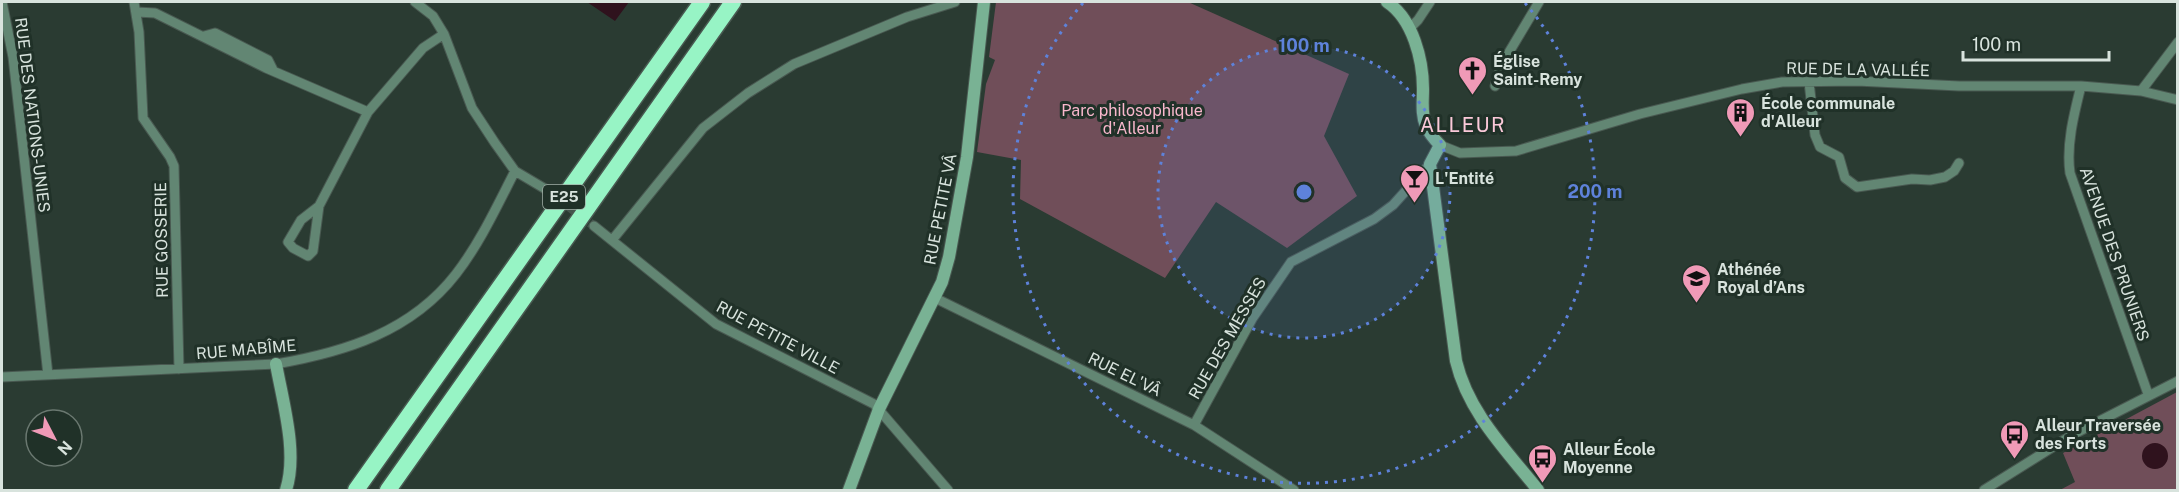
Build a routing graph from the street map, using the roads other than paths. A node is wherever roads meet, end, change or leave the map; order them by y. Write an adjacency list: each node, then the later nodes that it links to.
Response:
1 (2, 2): 33 (street, RUE DES NATIONS-UNIES)
2 (134, 2): 12 (street, RUE GOSSERIE)
3 (415, 2): 14 (street)
4 (702, 2): 41 (highway, E25)
5 (734, 2): 39 (highway, E25)
6 (955, 2): 11 (street)
7 (984, 2): 30 (street, RUE PETITE VÂ)
8 (1387, 2): 13 (street)
9 (1430, 2): 13 (street)
10 (1539, 2): 17 (street)
11 (932, 5): 29 (street)
12 (137, 12): 21 (street); 32 (street, RUE GOSSERIE)
13 (1410, 28): 22 (street)
14 (444, 34): 21 (street); 25 (street)
15 (2178, 42): 19 (street)
16 (1809, 82): 18 (street, RUE DE LA VALLÉE); 22 (street, RUE DE LA VALLÉE); 23 (street)
17 (1495, 86)
18 (2081, 86): 19 (street, RUE DE LA VALLÉE); 36 (street, AVENUE DES PRUNIERS)
19 (2141, 91): 20 (street, RUE DE LA VALLÉE)
20 (2178, 100)
21 (368, 112): 27 (street)
22 (1440, 145): 24 (street)
23 (1959, 163)
24 (1430, 164): 38 (street, RUE DES MESSES); 47 (street)
25 (515, 171): 26 (street); 31 (street, RUE MABÎME)
26 (547, 190)
27 (319, 206): 27 (street)
28 (594, 226): 29 (street, RUE PETITE VILLE)
29 (613, 239): 37 (street, RUE PETITE VILLE)
30 (935, 298): 37 (street, RUE PETITE VÂ); 38 (street, RUE EL'VÂ)
31 (276, 364): 32 (street, RUE MABÎME); 40 (street)
32 (179, 369): 33 (street, RUE MABÎME)
33 (48, 375): 34 (street, RUE MABÎME)
34 (2, 377)
35 (2178, 381): 36 (street)
36 (2148, 394): 48 (street)
37 (879, 409): 44 (street, RUE PETITE VÂ); 45 (street, RUE PETITE VILLE)
38 (1194, 425): 46 (street, RUE EL'VÂ)
39 (412, 457): 42 (highway, E25); 43 (highway)
40 (286, 490)
41 (356, 490)
42 (388, 490)
43 (396, 490)
44 (849, 490)
45 (948, 490)
46 (1294, 490)
47 (1538, 490)
48 (1984, 490)

